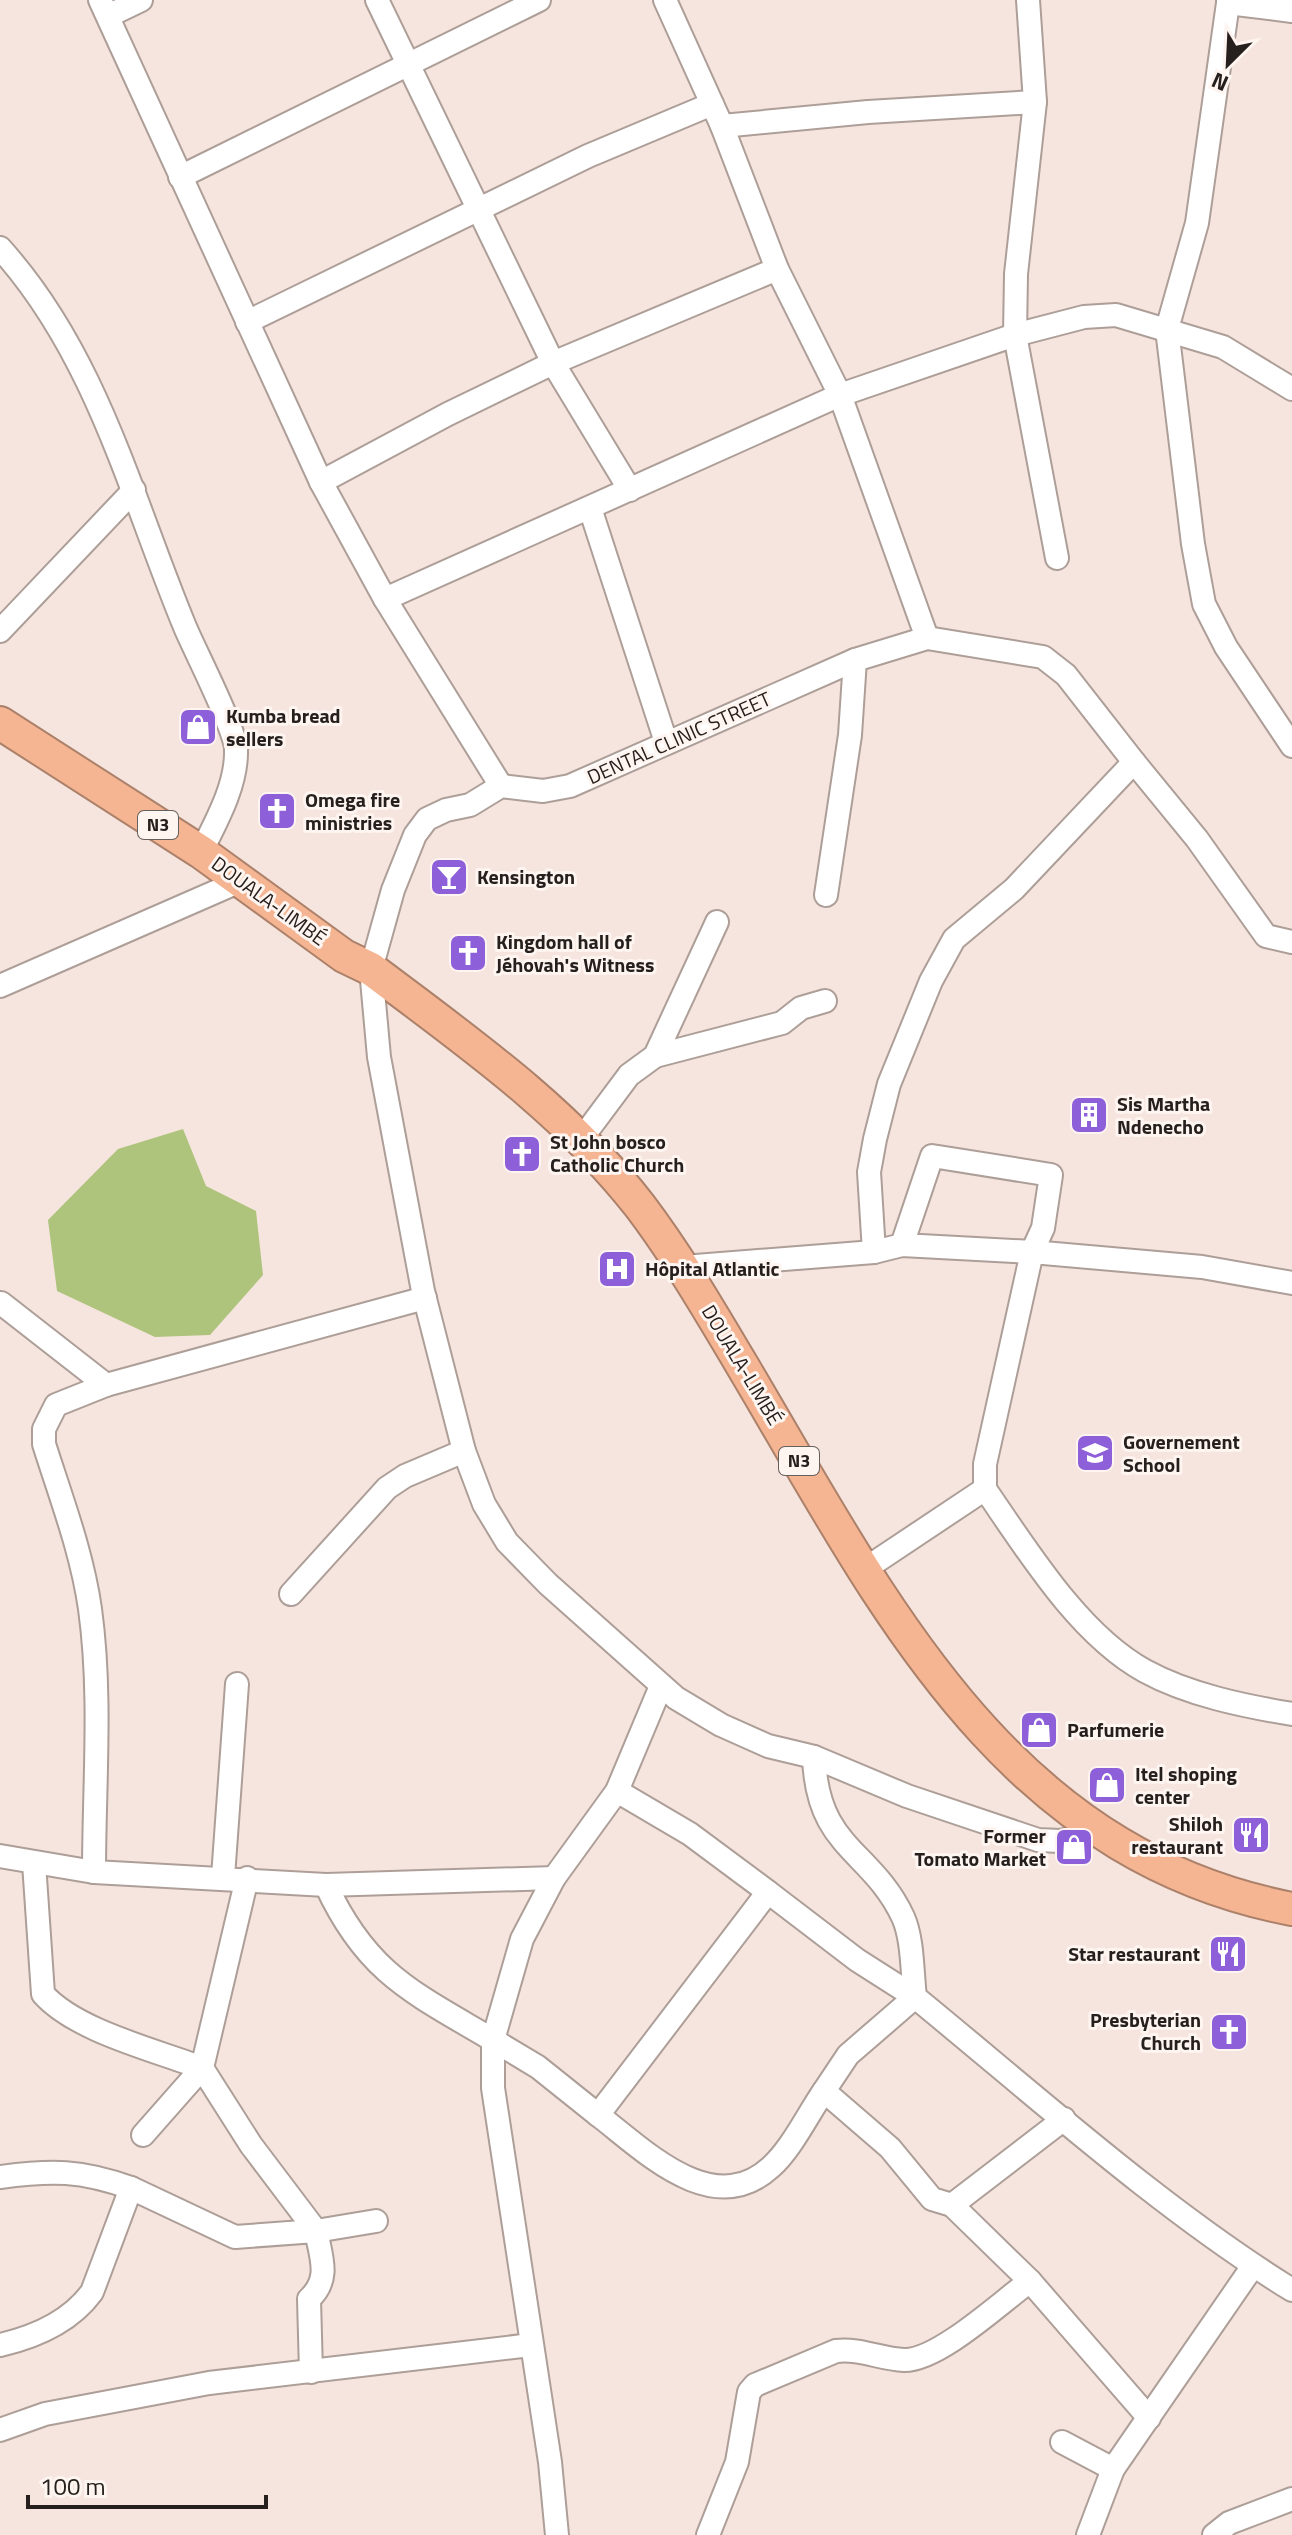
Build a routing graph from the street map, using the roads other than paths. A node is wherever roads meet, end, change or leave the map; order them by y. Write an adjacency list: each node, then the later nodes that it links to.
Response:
1 (141, 0): 7 (street)
2 (377, 0): 9 (street)
3 (539, 0): 9 (street)
4 (665, 0): 11 (street)
5 (1028, 0): 10 (street)
6 (1228, 2): 8 (street); 18 (street)
7 (105, 7): 13 (street)
8 (1292, 11)
9 (409, 66): 13 (street); 14 (street)
10 (1035, 102): 12 (street); 19 (street)
11 (712, 104): 12 (street); 14 (street)
12 (722, 126): 16 (street)
13 (180, 177): 17 (street)
14 (477, 209): 17 (street); 20 (street)
15 (0, 248): 24 (street)
16 (777, 269): 20 (street); 22 (street)
17 (247, 322): 23 (street)
18 (1167, 329): 19 (street); 21 (street); 34 (street)
19 (1015, 335): 22 (street); 27 (street)
20 (553, 363): 23 (street); 25 (street)
21 (1292, 389)
22 (840, 395): 25 (street); 30 (street)
23 (321, 482): 28 (street)
24 (134, 490): 29 (street); 37 (street)
25 (630, 490): 26 (street)
26 (590, 508): 28 (street); 33 (street)
27 (1057, 558)
28 (385, 599): 36 (street)
29 (0, 631)
30 (927, 638): 31 (street, DENTAL CLINIC STREET); 35 (street)
31 (855, 660): 33 (street, DENTAL CLINIC STREET); 39 (street)
32 (6, 730): 37 (highway, DOUALA-LIMBÉ / N3)
33 (666, 742): 36 (street, DENTAL CLINIC STREET)
34 (1292, 746)
35 (1134, 762): 41 (street); 48 (street)
36 (501, 786): 42 (street)
37 (201, 852): 38 (highway, DOUALA-LIMBÉ / N3)
38 (238, 882): 42 (highway, DOUALA-LIMBÉ / N3); 43 (street)
39 (826, 895)
40 (717, 922): 45 (street)
41 (1292, 942)
42 (358, 963): 46 (highway, DOUALA-LIMBÉ / N3); 52 (street)
43 (0, 986)
44 (825, 1001): 45 (street)
45 (655, 1056): 46 (street)
46 (582, 1138): 50 (highway, DOUALA-LIMBÉ / N3)
47 (902, 1245): 48 (street); 49 (street); 49 (street)
48 (874, 1252): 50 (street)
49 (1032, 1252): 51 (street); 56 (street)
50 (683, 1267): 57 (highway, DOUALA-LIMBÉ / N3)
51 (1292, 1283)
52 (425, 1298): 54 (street); 55 (street)
53 (1, 1303): 54 (street)
54 (106, 1385): 67 (street)
55 (464, 1451): 58 (street); 60 (street)
56 (985, 1489): 57 (street); 61 (street)
57 (865, 1569): 64 (highway, DOUALA-LIMBÉ / N3)
58 (291, 1594)
59 (237, 1684): 68 (street)
60 (661, 1686): 62 (street); 63 (street)
61 (1292, 1714)
62 (814, 1757): 64 (street); 74 (street)
63 (617, 1791): 70 (street); 72 (street)
64 (1098, 1833): 73 (highway, DOUALA-LIMBÉ / N3)
65 (0, 1856): 66 (street)
66 (34, 1863): 67 (street); 76 (street)
67 (94, 1872): 68 (street)
68 (223, 1877): 69 (street)
69 (247, 1878): 71 (street); 76 (street)
70 (554, 1878): 71 (street); 75 (street)
71 (326, 1885): 75 (street)
72 (768, 1892): 74 (street); 78 (street)
73 (1292, 1909)
74 (915, 1997): 77 (street); 79 (street)
75 (493, 2040): 78 (street); 90 (street)
76 (202, 2068): 80 (street); 85 (street)
77 (824, 2091): 78 (street); 83 (street)
78 (598, 2115)
79 (1064, 2119): 83 (street); 86 (street)
80 (143, 2135)
81 (0, 2177): 82 (street)
82 (131, 2188): 85 (street); 89 (street)
83 (952, 2205): 87 (street)
84 (376, 2221): 85 (street)
85 (316, 2231): 91 (street)
86 (1253, 2266): 88 (street); 92 (street)
87 (1030, 2281): 92 (street); 99 (street)
88 (1292, 2289)
89 (0, 2345)
90 (531, 2345): 91 (street); 98 (street)
91 (311, 2372): 93 (street)
92 (1149, 2418): 95 (street)
93 (0, 2430)
94 (1062, 2442): 95 (street)
95 (1113, 2469): 100 (street)
96 (1292, 2499): 97 (street)
97 (1226, 2531)
98 (557, 2535)
99 (708, 2535)
100 (1088, 2535)

